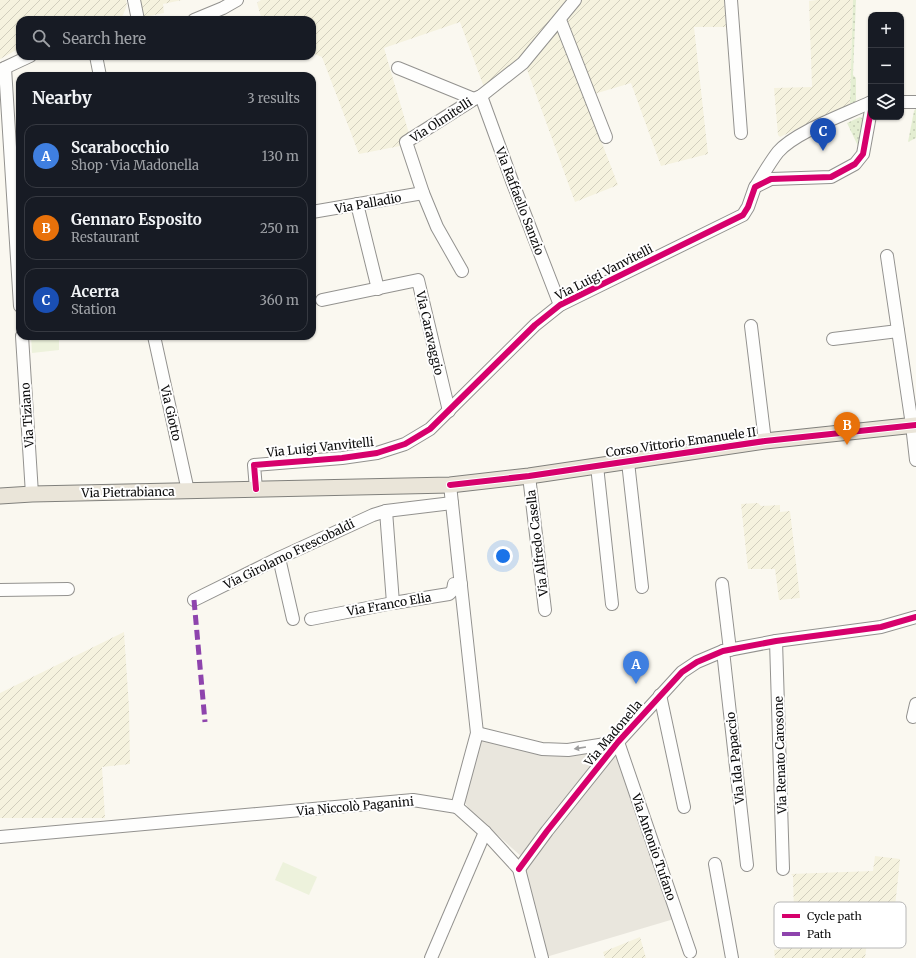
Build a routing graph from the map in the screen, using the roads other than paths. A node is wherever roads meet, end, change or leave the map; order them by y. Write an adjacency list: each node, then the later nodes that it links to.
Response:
1 (134, 0): 5 (street)
2 (237, 0): 6 (street)
3 (575, 0): 7 (street, Via Olmitelli)
4 (732, 0): 18 (street)
5 (137, 16)
6 (204, 16)
7 (560, 20): 13 (street, Via Olmitelli); 19 (street)
8 (21, 60): 11 (street)
9 (97, 60): 12 (street)
10 (398, 68): 13 (street)
11 (2, 69): 24 (street)
12 (99, 72)
13 (478, 97): 21 (street, Via Olmitelli); 29 (street, Via Raffaello Sanzio)
14 (904, 102): 15 (street)
15 (916, 102)
16 (868, 103): 20 (street, Via Luigi Vanvitelli)
17 (869, 120): 20 (street)
18 (741, 133)
19 (606, 137)
20 (755, 187): 29 (street, Via Luigi Vanvitelli)
21 (423, 193): 22 (street, Via Palladio); 26 (street, Via Olmitelli)
22 (357, 204): 23 (street, Via Palladio); 27 (street)
23 (316, 211)
24 (16, 253)
25 (887, 256): 31 (street)
26 (462, 272)
27 (378, 289): 28 (street, Via Caravaggio); 35 (street, Via Caravaggio)
28 (322, 300)
29 (560, 305): 35 (street, Via Luigi Vanvitelli)
30 (751, 326): 37 (street)
31 (898, 330): 32 (street); 36 (street)
32 (833, 339)
33 (22, 340): 45 (street, Via Tiziano)
34 (155, 340): 44 (street, Via Giotto)
35 (449, 411): 43 (street, Via Luigi Vanvitelli)
36 (914, 425): 37 (main road, Corso Vittorio Emanuele II); 38 (street)
37 (765, 441): 39 (main road, Corso Vittorio Emanuele II)
38 (916, 460)
39 (628, 462): 40 (main road, Corso Vittorio Emanuele II); 52 (street)
40 (597, 466): 41 (main road, Corso Vittorio Emanuele II); 57 (street)
41 (529, 476): 42 (main road, Corso Vittorio Emanuele II); 58 (street, Via Alfredo Casella)
42 (450, 485): 43 (main road, Via Pietrabianca); 47 (street)
43 (256, 489): 44 (main road, Via Pietrabianca)
44 (188, 490): 45 (main road, Via Pietrabianca)
45 (32, 494): 46 (main road, Via Pietrabianca)
46 (0, 496)
47 (452, 504): 48 (street, Via Girolamo Frescobaldi); 50 (street)
48 (386, 511): 49 (street, Via Girolamo Frescobaldi); 56 (street)
49 (279, 558): 55 (street, Via Girolamo Frescobaldi); 60 (street)
50 (461, 584): 56 (street, Via Franco Elia); 67 (street)
51 (722, 584): 63 (street, Via Ida Papaccio)
52 (642, 587)
53 (68, 589): 54 (street)
54 (0, 590)
55 (194, 600)
56 (393, 603): 61 (street, Via Franco Elia)
57 (612, 604)
58 (545, 610)
59 (916, 618): 62 (street, Via Madonella)
60 (293, 619)
61 (311, 619)
62 (776, 641): 63 (street, Via Madonella); 76 (street, Via Renato Carosone)
63 (726, 650): 64 (street, Via Madonella); 74 (street, Via Ida Papaccio)
64 (660, 695): 68 (street, Via Madonella); 70 (street)
65 (916, 704): 66 (street)
66 (913, 717)
67 (477, 733): 68 (street, one-way to 67); 69 (street)
68 (618, 742): 75 (street, Via Madonella); 77 (street, Via Antonio Tufano)
69 (457, 807): 71 (street); 72 (street, Via Niccolò Paganini)
70 (684, 807)
71 (485, 832): 75 (street); 78 (street)
72 (0, 838)
73 (715, 864): 80 (street)
74 (747, 865)
75 (519, 869): 79 (street)
76 (783, 869)
77 (690, 952)
78 (431, 958)
79 (542, 958)
80 (732, 958)

